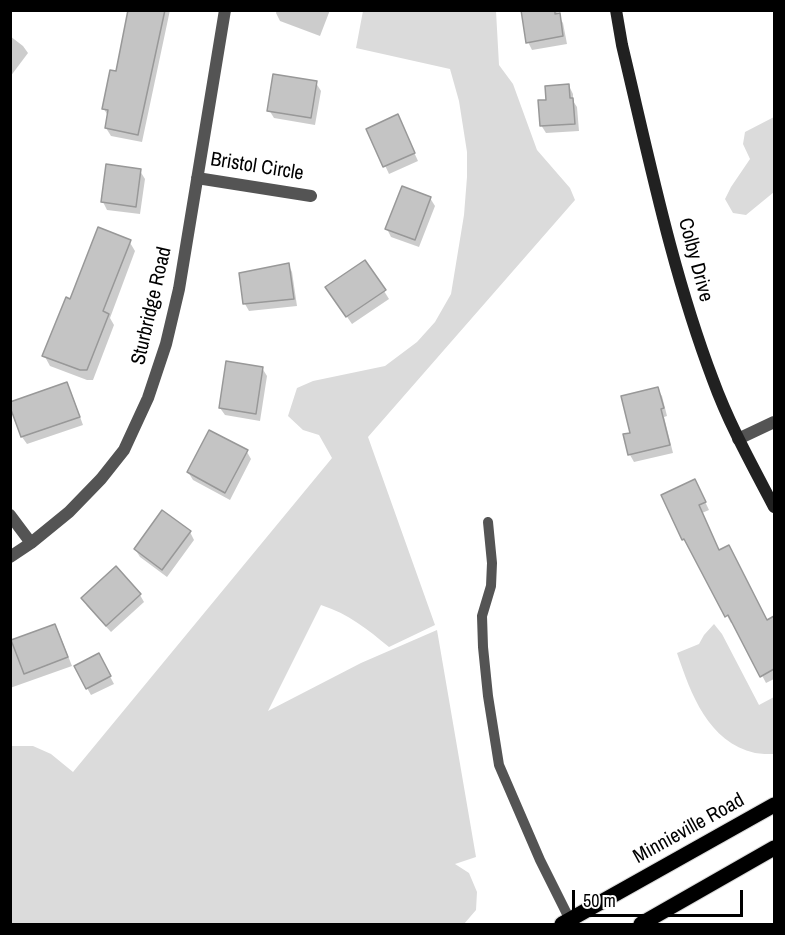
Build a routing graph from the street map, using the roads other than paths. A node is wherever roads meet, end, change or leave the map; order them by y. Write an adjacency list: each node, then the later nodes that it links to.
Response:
1 (225, 10): 3 (street, Sturbridge Road)
2 (616, 10): 6 (street, Colby Drive)
3 (197, 177): 4 (street, Bristol Circle); 10 (street, Sturbridge Road)
4 (311, 196)
5 (774, 422): 6 (street)
6 (738, 439): 7 (street, Colby Drive)
7 (774, 507)
8 (10, 515): 10 (street)
9 (488, 522): 14 (lane)
10 (31, 543): 11 (street, Sturbridge Road)
11 (10, 557)
12 (774, 805): 14 (main road, Minnieville Road)
13 (774, 848): 15 (main road)
14 (566, 922)
15 (641, 924)

